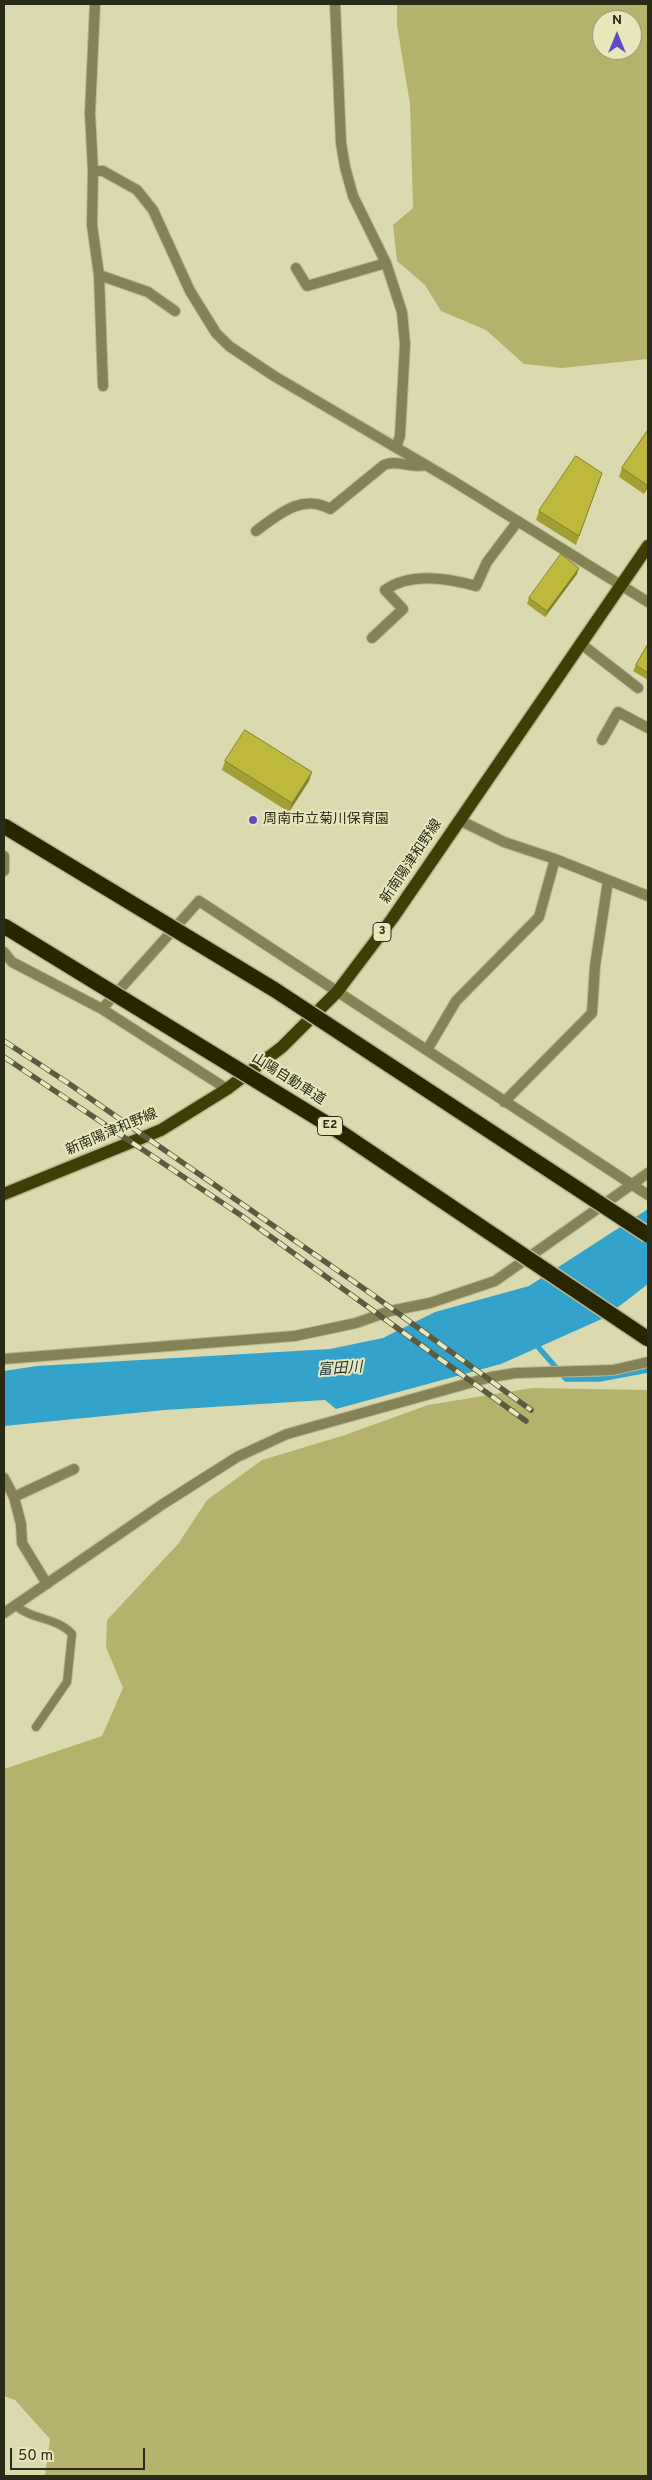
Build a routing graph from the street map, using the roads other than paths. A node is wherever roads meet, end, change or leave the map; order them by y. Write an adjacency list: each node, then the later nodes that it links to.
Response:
1 (95, 4): 3 (street)
2 (335, 4): 4 (street)
3 (93, 171): 6 (street); 9 (street)
4 (386, 263): 5 (street); 9 (street)
5 (296, 268)
6 (100, 275): 7 (street); 8 (street)
7 (175, 311)
8 (103, 386)
9 (396, 447): 10 (street)
10 (426, 465): 11 (street); 12 (street)
11 (518, 522): 14 (street); 16 (street)
12 (256, 531)
13 (648, 546): 14 (main road, 新南陽津和野線 / 3)
14 (621, 585): 15 (street); 17 (main road, 新南陽津和野線 / 3)
15 (648, 602)
16 (372, 638)
17 (580, 643): 18 (street); 21 (main road, 新南陽津和野線 / 3)
18 (638, 688)
19 (648, 728): 20 (street)
20 (602, 740)
21 (459, 820): 24 (street); 30 (main road, 新南陽津和野線 / 3)
22 (4, 826): 39 (highway, bridge)
23 (4, 856): 25 (street)
24 (555, 859): 26 (street); 32 (street)
25 (4, 871)
26 (608, 881): 27 (street); 34 (street)
27 (648, 896)
28 (4, 926): 40 (highway, 山陽自動車道 / E2, bridge)
29 (4, 952): 31 (street)
30 (337, 992): 31 (street); 32 (street); 33 (main road, 新南陽津和野線 / 3)
31 (102, 1009): 33 (street)
32 (427, 1050): 34 (street)
33 (227, 1089): 38 (main road, 新南陽津和野線 / 3)
34 (504, 1102): 36 (street)
35 (648, 1173): 36 (street)
36 (632, 1184): 37 (street); 41 (street)
37 (645, 1193)
38 (4, 1194)
39 (648, 1235)
40 (648, 1339)
41 (4, 1359)
42 (648, 1362): 46 (street)
43 (74, 1469): 45 (street)
44 (4, 1478): 45 (street)
45 (14, 1497): 46 (street)
46 (47, 1584): 47 (street)
47 (15, 1605): 48 (street); 49 (lane)
48 (4, 1613)
49 (36, 1726)

